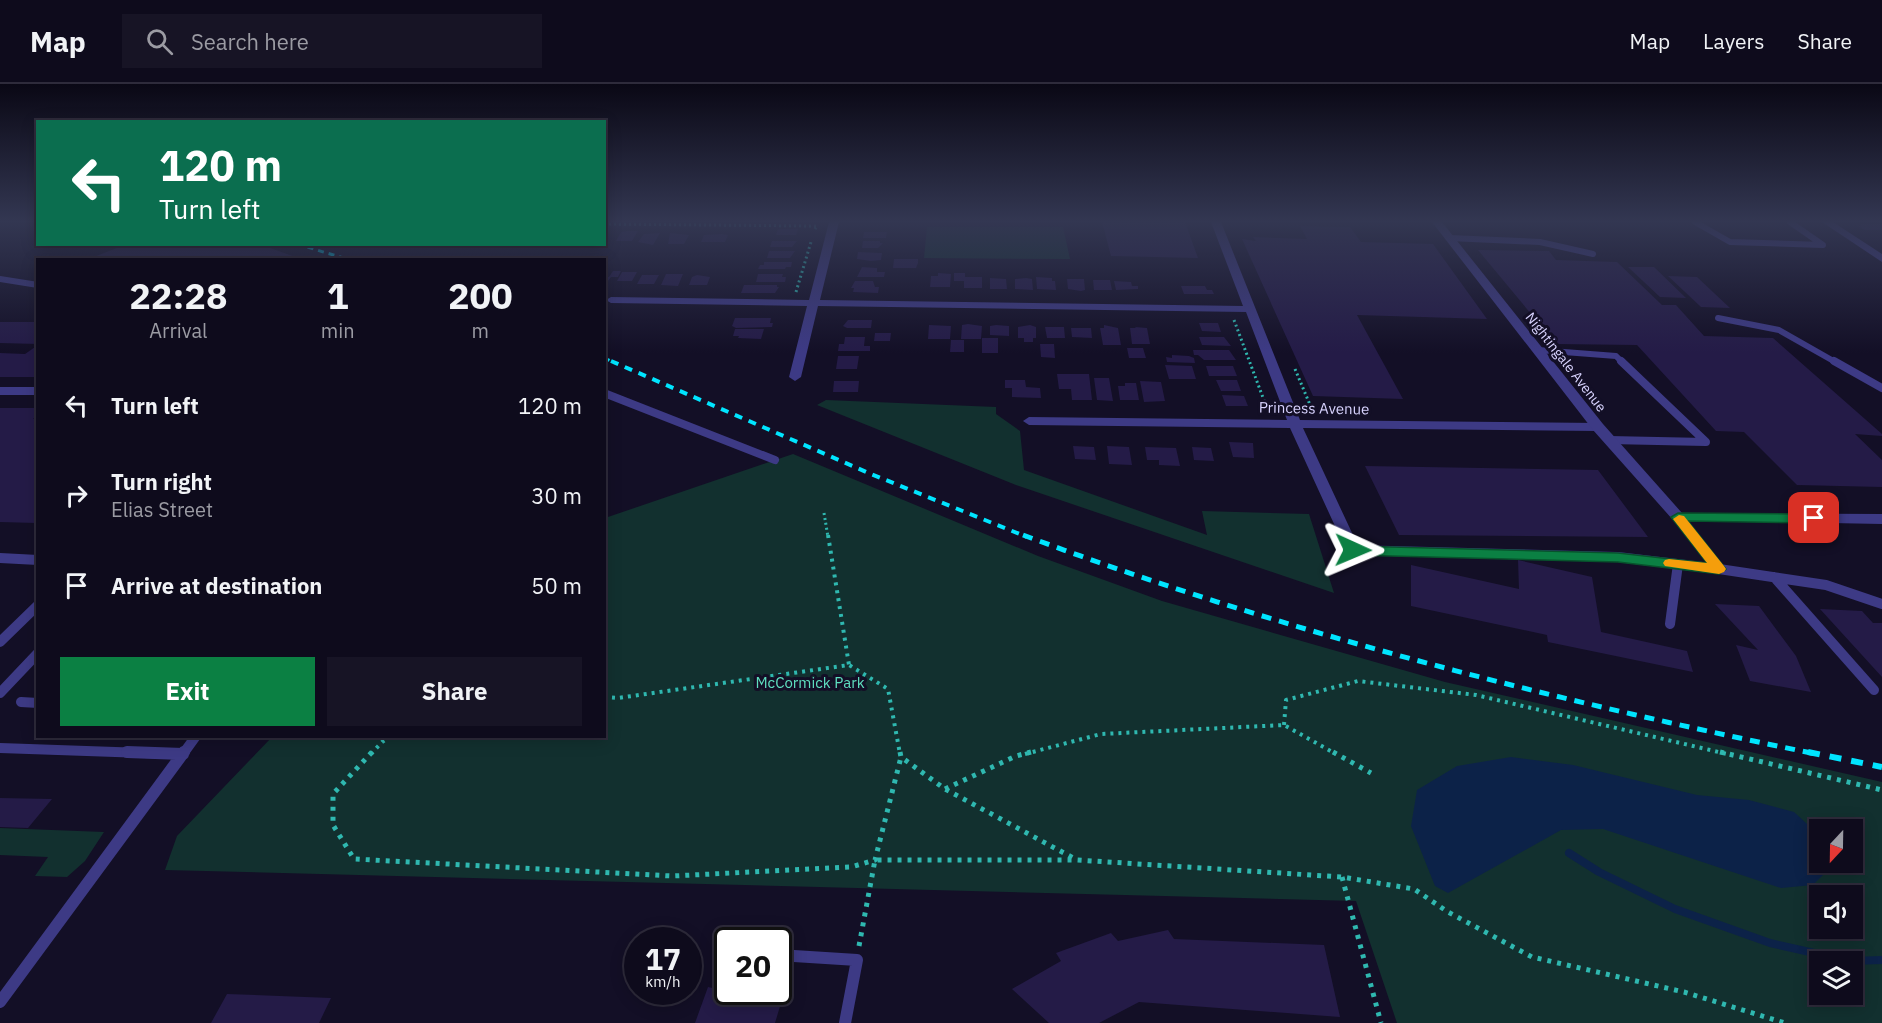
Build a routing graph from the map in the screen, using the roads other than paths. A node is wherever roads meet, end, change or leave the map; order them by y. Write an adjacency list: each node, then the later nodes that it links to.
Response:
1 (823, 266): 7 (street)
2 (1233, 266): 8 (street)
3 (1472, 266): 10 (street, Nightingale Avenue)
4 (0, 279): 5 (lane)
5 (36, 285)
6 (611, 300): 7 (street)
7 (814, 304): 8 (street); 11 (street)
8 (1249, 309): 17 (street)
9 (1718, 318): 12 (lane)
10 (1538, 350): 18 (street, Nightingale Avenue); 19 (lane)
11 (795, 377)
12 (1882, 388)
13 (0, 391): 14 (lane)
14 (36, 391)
15 (606, 394): 20 (lane)
16 (1029, 421): 17 (street, Princess Avenue)
17 (1295, 424): 18 (street, Princess Avenue); 23 (street)
18 (1598, 427): 19 (street, Nightingale Avenue)
19 (1609, 440): 21 (street, Nightingale Avenue)
20 (775, 460)
21 (1678, 517): 22 (street); 27 (lane)
22 (1882, 519)
23 (1353, 550): 26 (lane)
24 (0, 558): 25 (lane)
25 (36, 560)
26 (1677, 564): 27 (lane); 31 (lane)
27 (1719, 569): 28 (lane)
28 (1774, 577): 29 (lane); 34 (lane)
29 (1882, 604)
30 (36, 606): 32 (lane)
31 (1670, 624)
32 (0, 642)
33 (36, 655): 35 (lane)
34 (1874, 690)
35 (0, 693)
36 (21, 702): 37 (lane)
37 (36, 703)
38 (195, 738): 40 (lane)
39 (0, 748): 40 (lane)
40 (183, 754): 42 (lane)
41 (792, 956): 43 (lane)
42 (0, 1002)
43 (845, 1023)

